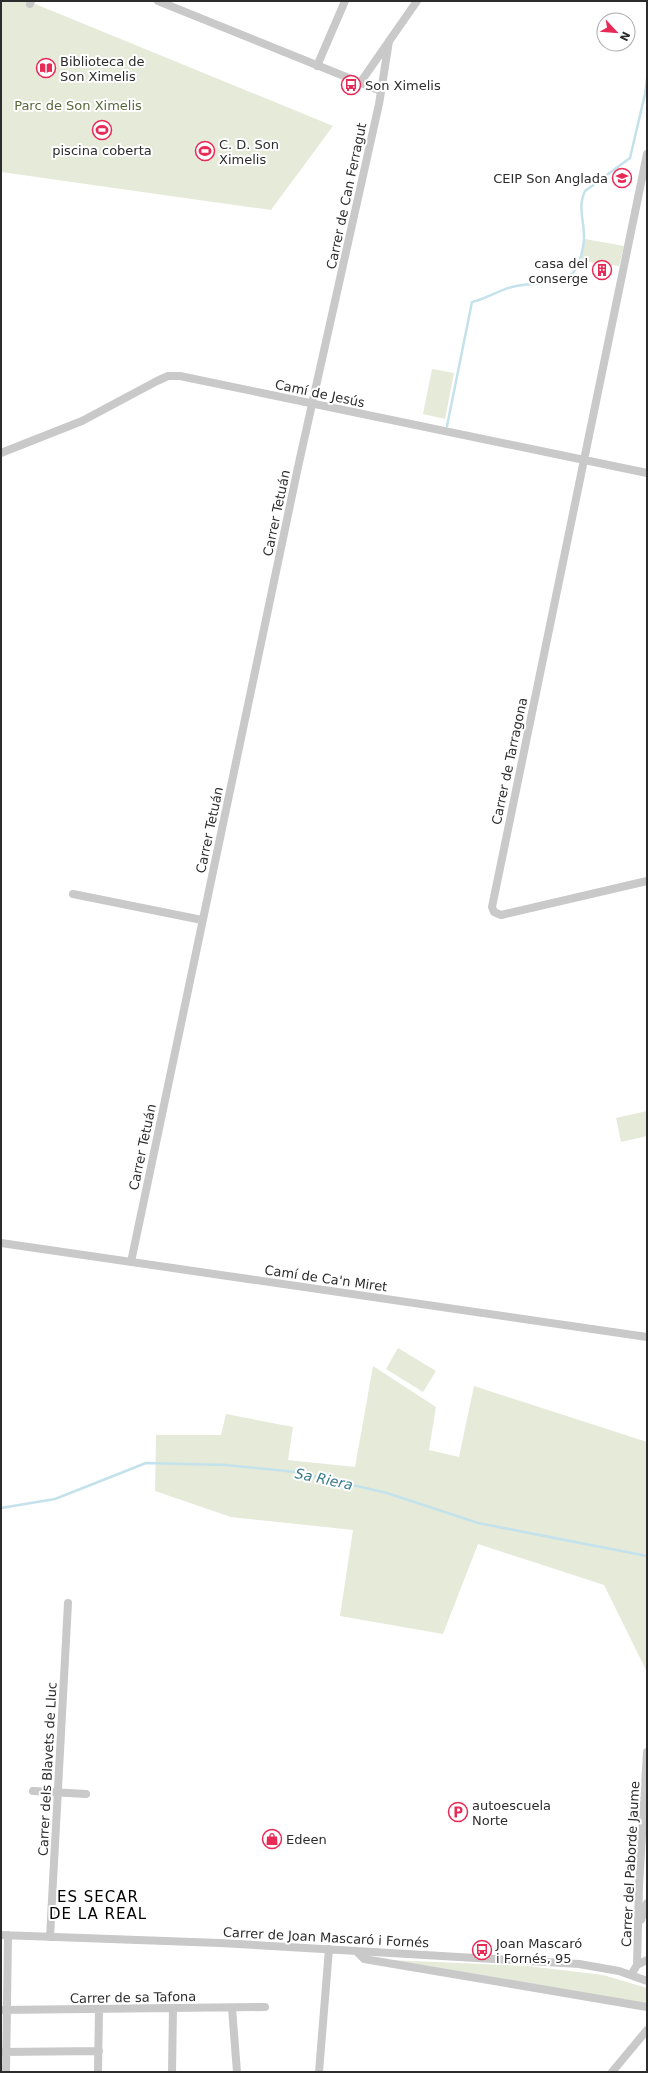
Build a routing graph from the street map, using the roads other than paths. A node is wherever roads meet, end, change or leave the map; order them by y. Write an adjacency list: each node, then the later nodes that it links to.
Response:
1 (158, 1): 5 (street)
2 (345, 1): 5 (street)
3 (417, 1): 4 (street, Carrer de Can Ferragut)
4 (389, 41): 6 (street); 7 (street, Carrer de Can Ferragut)
5 (317, 66): 6 (street)
6 (360, 83): 7 (street)
7 (382, 90): 9 (street, Carrer de Can Ferragut)
8 (647, 154): 11 (street)
9 (312, 404): 10 (street, Camí de Jesús); 11 (street, Camí de Jesús); 15 (street, Carrer Tetuán)
10 (1, 453)
11 (583, 460): 12 (street, Camí de Jesús); 13 (street, Carrer de Tarragona)
12 (647, 473)
13 (647, 881)
14 (73, 894): 15 (street)
15 (202, 920): 17 (street, Carrer Tetuán)
16 (1, 1243): 17 (street, Camí de Ca'n Miret)
17 (131, 1262): 18 (street, Camí de Ca'n Miret)
18 (647, 1337)
19 (68, 1603): 22 (street, Carrer dels Blavets de Lluc)
20 (647, 1752): 25 (street, Carrer del Paborde Jaume)
21 (33, 1791): 22 (street)
22 (58, 1792): 23 (street); 27 (street, Carrer dels Blavets de Lluc)
23 (86, 1794)
24 (647, 1904): 25 (street)
25 (639, 1926): 31 (street, Carrer del Paborde Jaume)
26 (4, 1935): 27 (street, Carrer de Joan Mascaró i Fornés); 38 (street)
27 (50, 1937): 28 (street, Carrer de Joan Mascaró i Fornés)
28 (329, 1949): 29 (street, Carrer de Joan Mascaró i Fornés); 47 (street)
29 (356, 1951): 32 (street, Carrer de Joan Mascaró i Fornés); 35 (street)
30 (647, 1960): 31 (street)
31 (637, 1965): 32 (street, Carrer del Paborde Jaume)
32 (631, 1975): 33 (street, Carrer de Joan Mascaró i Fornés)
33 (647, 1981)
34 (265, 2007): 37 (street, Carrer de sa Tafona)
35 (647, 2007)
36 (173, 2008): 37 (street, Carrer de sa Tafona); 39 (street, Carrer de sa Tafona); 45 (street)
37 (232, 2008): 46 (street)
38 (4, 2010): 39 (street, Carrer de sa Tafona); 42 (street)
39 (99, 2010): 41 (street)
40 (647, 2030): 48 (street)
41 (98, 2051): 42 (street); 44 (street)
42 (3, 2052): 43 (street)
43 (6, 2072)
44 (98, 2072)
45 (172, 2072)
46 (237, 2072)
47 (319, 2072)
48 (612, 2072)

